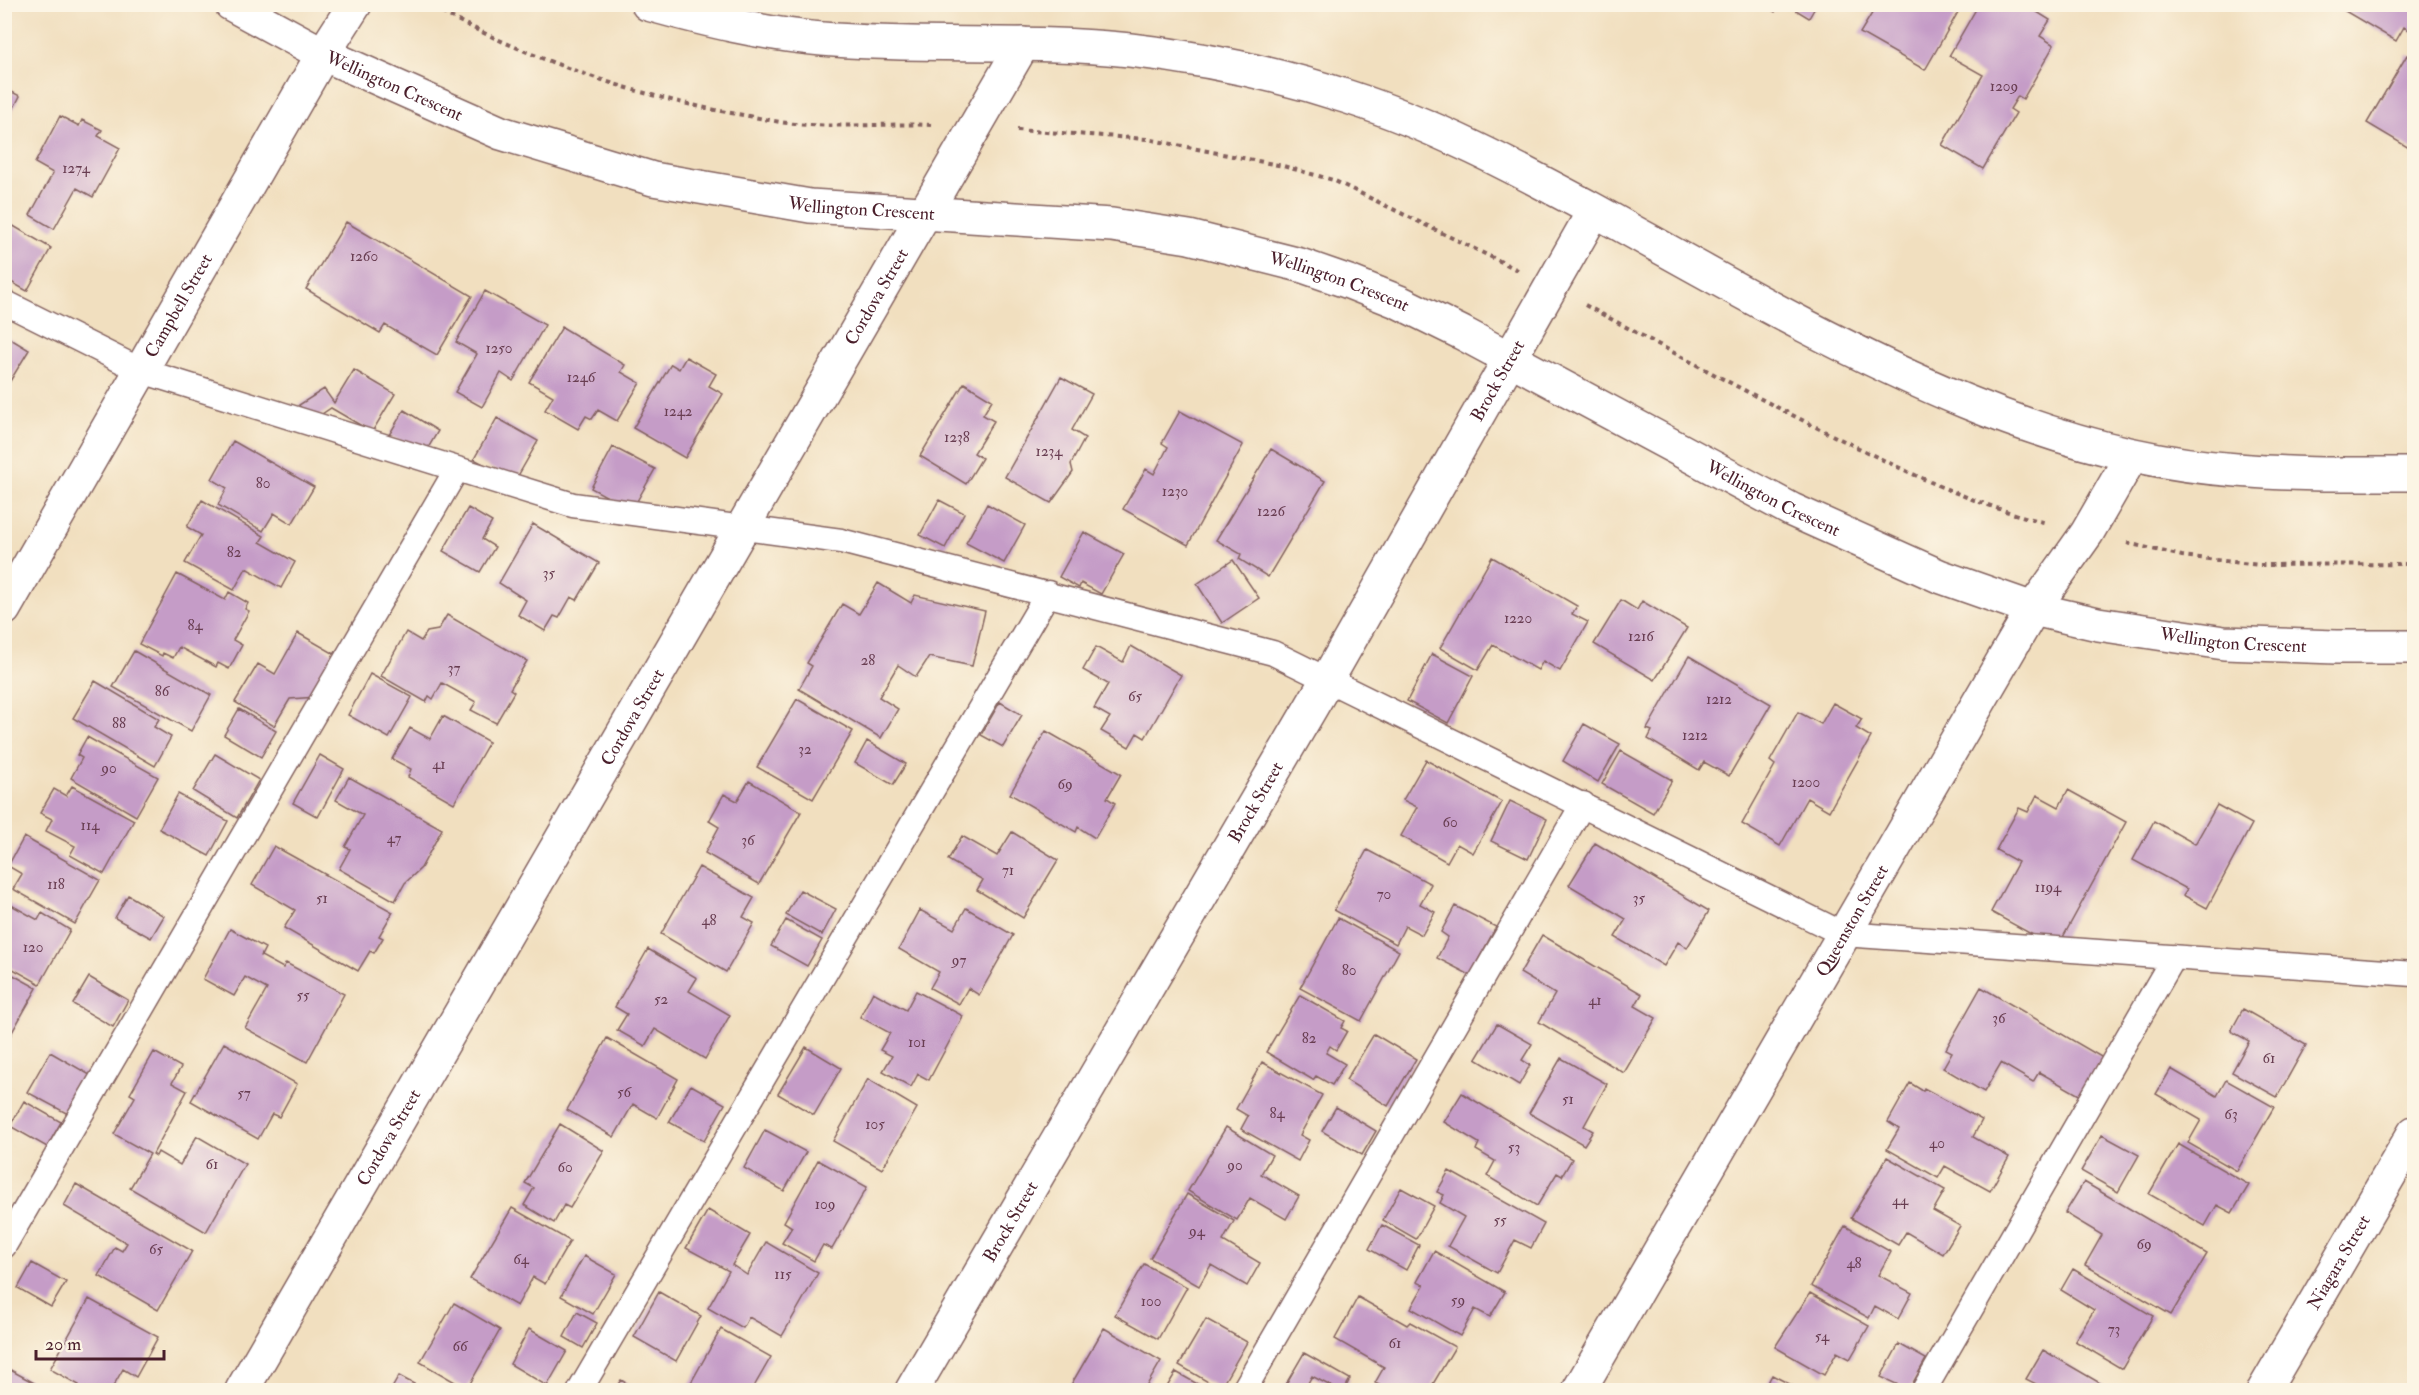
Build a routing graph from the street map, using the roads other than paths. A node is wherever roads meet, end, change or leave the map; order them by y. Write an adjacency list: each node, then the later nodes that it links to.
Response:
1 (231, 4): 5 (street, Wellington Crescent)
2 (355, 4): 5 (street, Campbell Street)
3 (648, 4): 4 (street)
4 (1023, 44): 6 (street); 7 (street, Cordova Street)
5 (323, 54): 7 (street, Wellington Crescent); 10 (street, Campbell Street)
6 (1594, 211): 9 (street, Brock Street); 11 (street)
7 (925, 212): 9 (street, Wellington Crescent); 14 (street, Cordova Street)
8 (4, 302): 10 (lane)
9 (1512, 359): 17 (street, Wellington Crescent); 19 (street, Brock Street)
10 (142, 371): 12 (lane); 16 (street, Campbell Street)
11 (2132, 455): 13 (street); 17 (street, Queenston Street)
12 (457, 469): 14 (lane); 25 (lane)
13 (2415, 474)
14 (743, 526): 15 (lane); 26 (street, Cordova Street)
15 (1048, 593): 19 (lane); 27 (lane)
16 (4, 609)
17 (2033, 609): 18 (street, Wellington Crescent); 21 (street, Queenston Street)
18 (2415, 647)
19 (1327, 680): 20 (lane); 28 (street, Brock Street)
20 (1583, 804): 21 (lane); 29 (lane)
21 (1843, 934): 22 (lane); 30 (street, Queenston Street)
22 (2174, 957): 23 (lane); 31 (lane)
23 (2415, 974)
24 (2415, 1133): 32 (street, Niagara Street)
25 (4, 1246)
26 (242, 1390)
27 (580, 1390)
28 (912, 1390)
29 (1244, 1390)
30 (1579, 1390)
31 (1924, 1390)
32 (2264, 1390)

